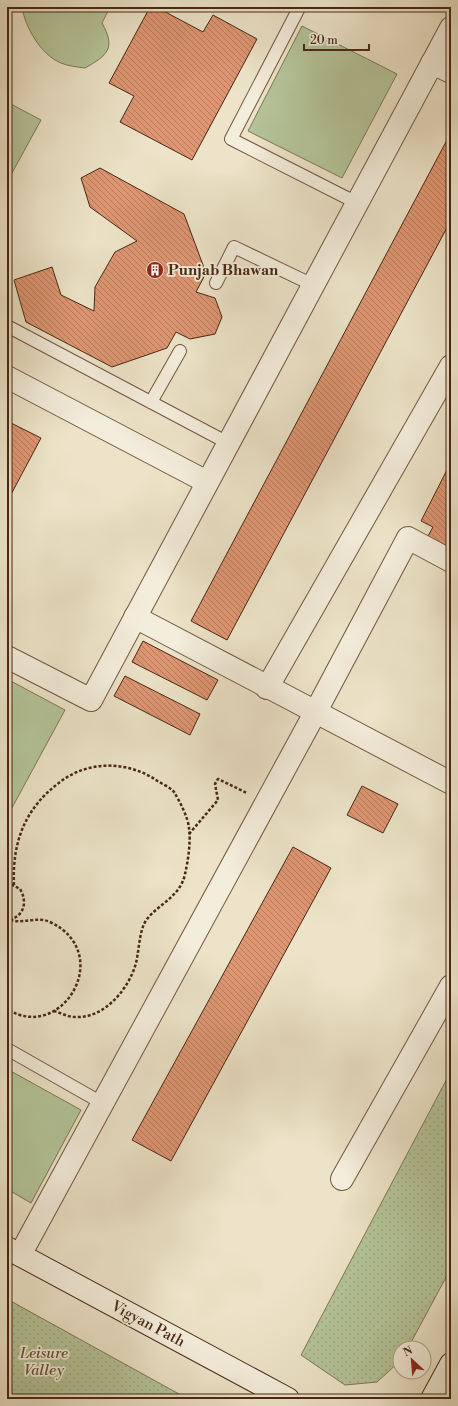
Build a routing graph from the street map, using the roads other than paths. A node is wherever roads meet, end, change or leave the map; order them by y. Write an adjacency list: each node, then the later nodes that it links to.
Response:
1 (301, 9): 4 (lane)
2 (451, 28): 3 (street)
3 (442, 67): 4 (street)
4 (357, 203): 6 (street)
5 (216, 283): 6 (lane)
6 (313, 285): 12 (street)
7 (7, 326): 11 (lane)
8 (180, 351): 11 (lane)
9 (451, 366): 17 (street)
10 (7, 377): 13 (street)
11 (152, 402): 12 (lane)
12 (228, 443): 13 (street)
13 (207, 482): 15 (street)
14 (451, 561): 18 (street)
15 (135, 617): 16 (street); 17 (street)
16 (7, 657)
17 (268, 688): 18 (street)
18 (316, 713): 19 (street); 22 (street)
19 (451, 783)
20 (451, 986): 23 (street)
21 (7, 1049): 22 (lane)
22 (102, 1103): 24 (street)
23 (342, 1179)
24 (13, 1252): 26 (street, Vigyan Path)
25 (451, 1364): 27 (street)
26 (288, 1399)
27 (432, 1399)

